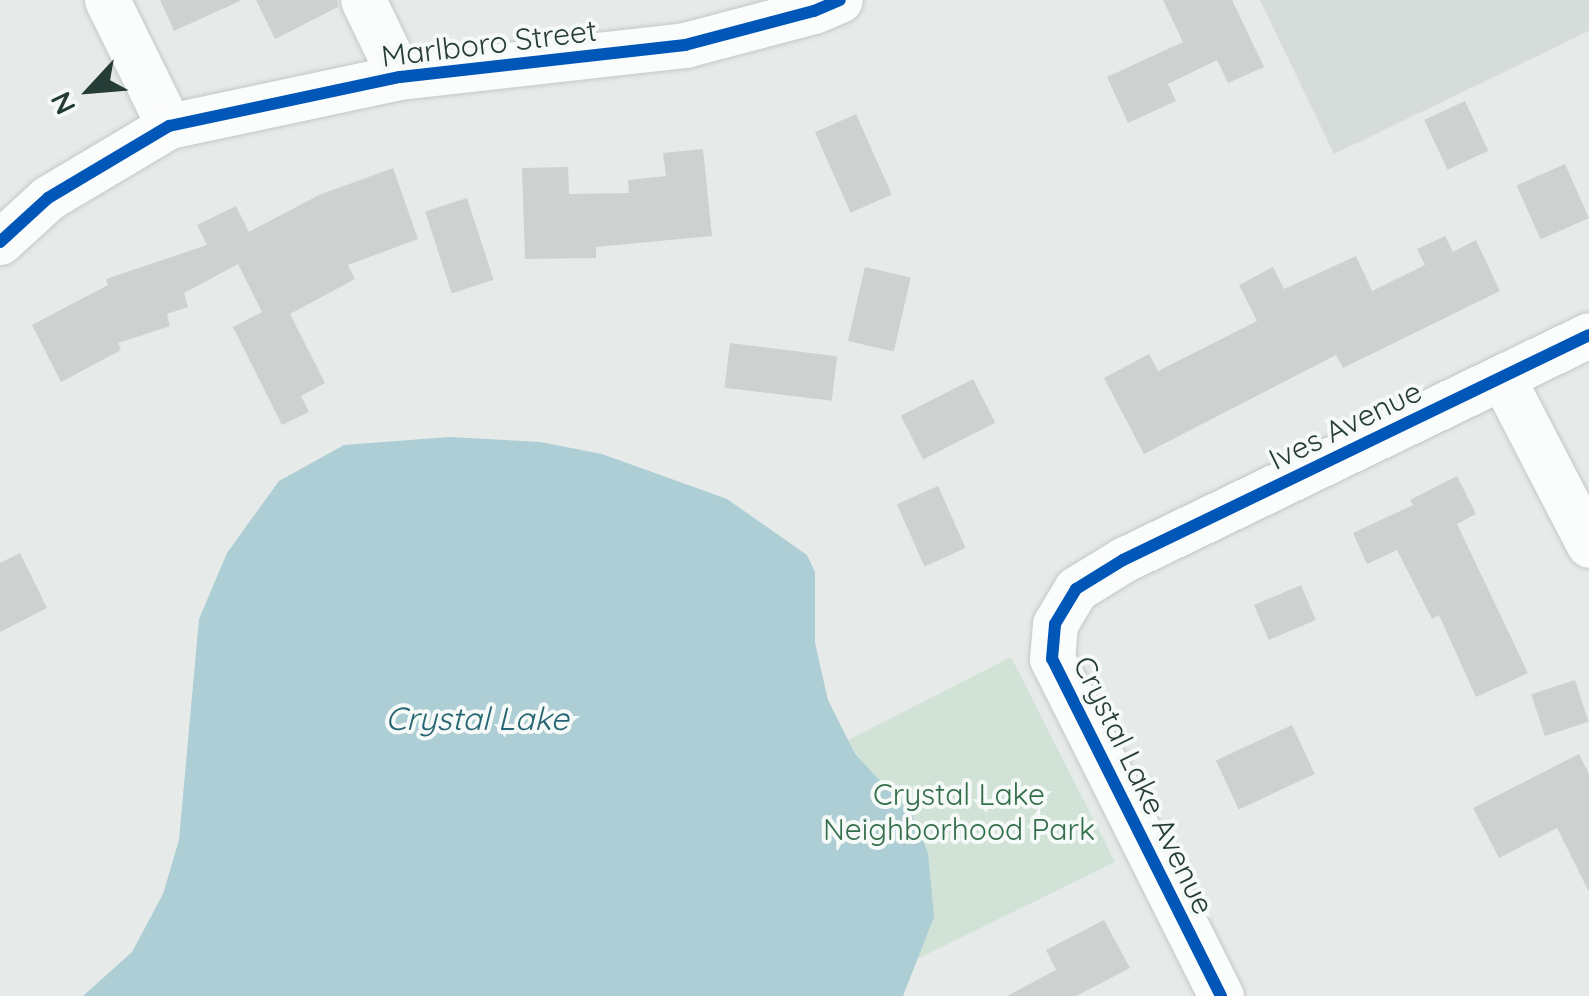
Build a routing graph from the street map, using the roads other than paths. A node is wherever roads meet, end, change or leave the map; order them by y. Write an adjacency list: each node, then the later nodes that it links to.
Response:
1 (108, 0): 5 (street)
2 (363, 0): 4 (street)
3 (840, 0): 4 (street, Marlboro Street)
4 (400, 76): 5 (street, Marlboro Street)
5 (169, 126): 6 (street, Marlboro Street)
6 (0, 242)
7 (1589, 335): 8 (street, Ives Avenue)
8 (1502, 377): 9 (street); 10 (street, Ives Avenue)
9 (1589, 545)
10 (1122, 560): 11 (street, Crystal Lake Avenue)
11 (1222, 996)

